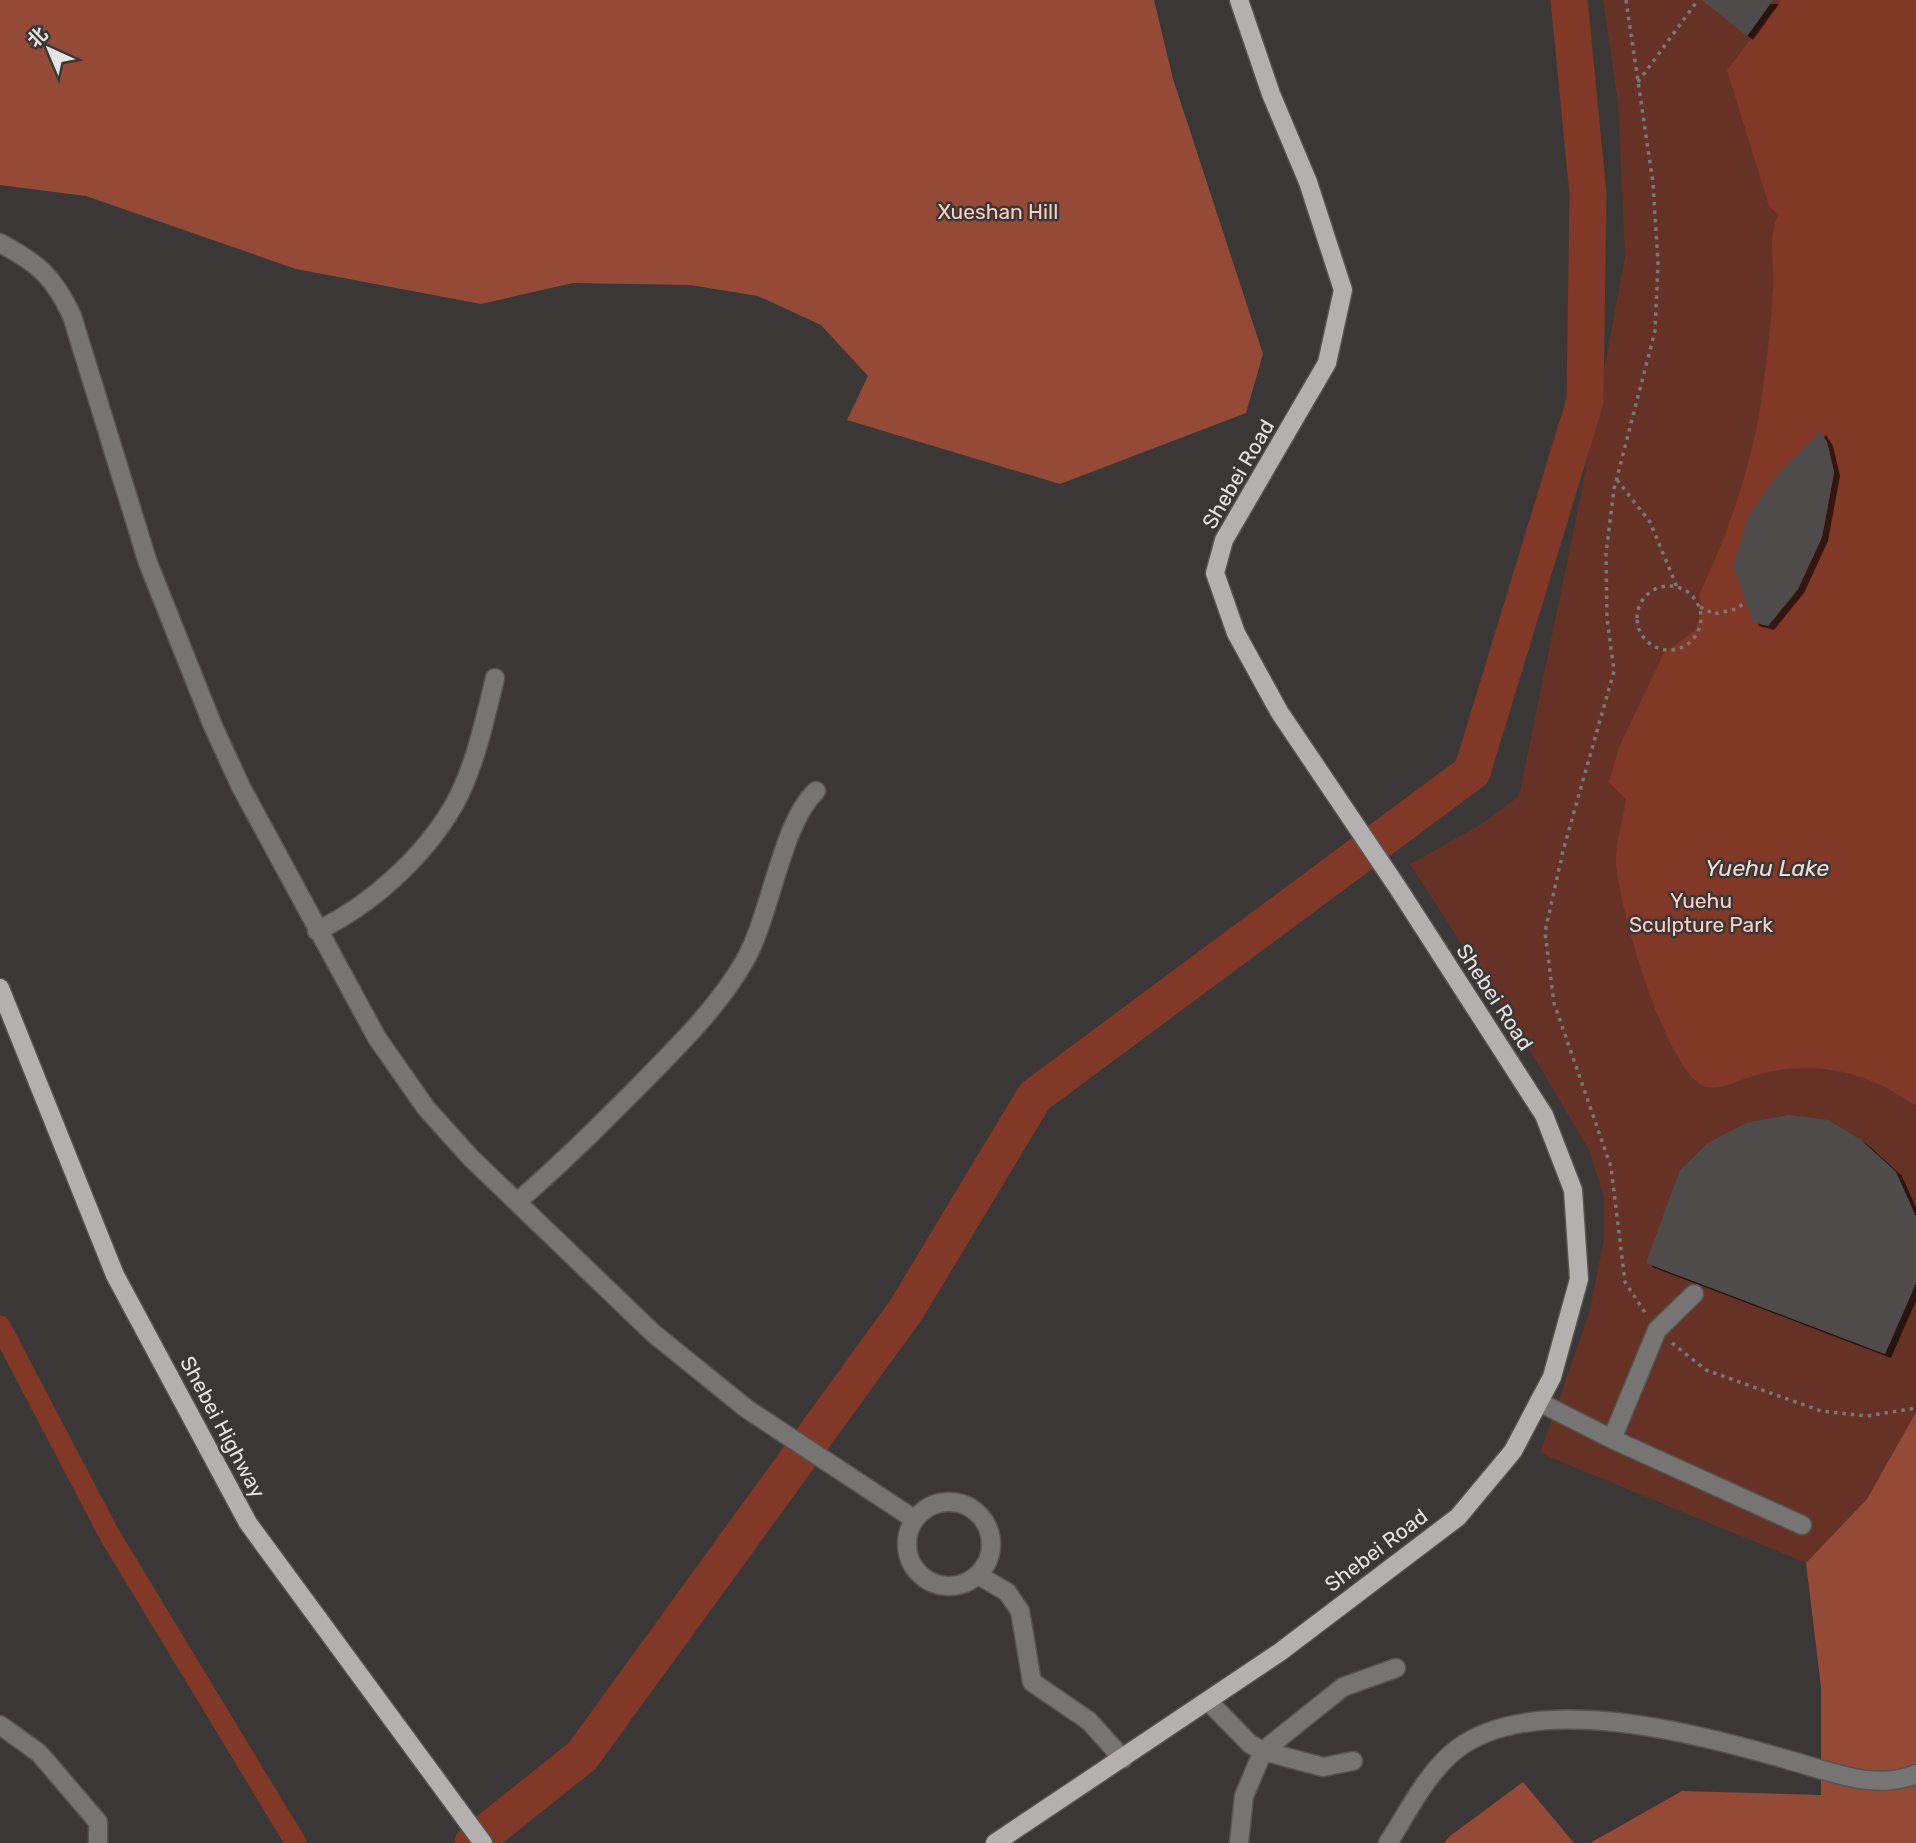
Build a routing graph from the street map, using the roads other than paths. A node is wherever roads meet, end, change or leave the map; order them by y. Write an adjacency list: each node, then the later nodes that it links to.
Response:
1 (1239, 0): 9 (main road, Shebei Road)
2 (0, 243): 5 (street)
3 (495, 678): 5 (street)
4 (816, 791): 7 (street)
5 (317, 931): 7 (street)
6 (0, 988): 22 (main road, Shebei Highway)
7 (517, 1202): 11 (street)
8 (1694, 1294): 10 (street)
9 (1539, 1402): 10 (street); 15 (main road, Shebei Road)
10 (1612, 1439): 12 (street)
11 (914, 1519): 13 (street); 13 (street)
12 (1802, 1525)
13 (978, 1575): 18 (street)
14 (1396, 1668): 17 (street)
15 (1208, 1701): 17 (street); 18 (main road, Shebei Road)
16 (0, 1725): 21 (street)
17 (1263, 1751): 19 (street); 24 (street)
18 (1123, 1759): 23 (main road, Shebei Road)
19 (1353, 1761)
20 (1916, 1774): 25 (street)
21 (98, 1843)
22 (483, 1843)
23 (995, 1843)
24 (1240, 1843)
25 (1388, 1843)

